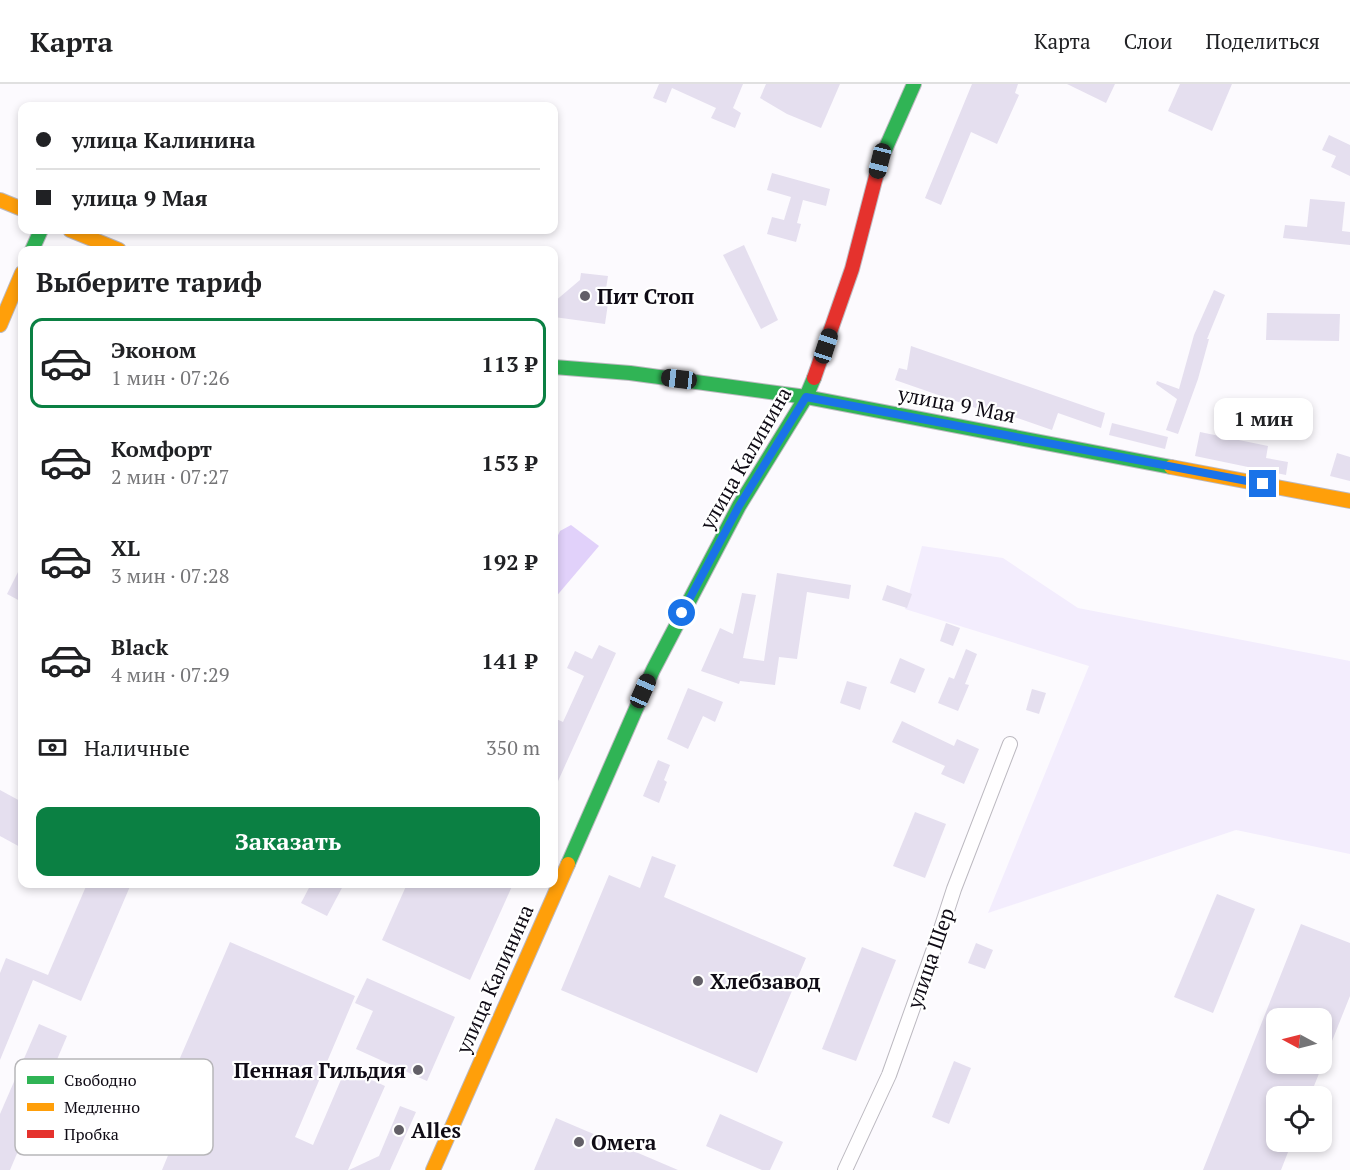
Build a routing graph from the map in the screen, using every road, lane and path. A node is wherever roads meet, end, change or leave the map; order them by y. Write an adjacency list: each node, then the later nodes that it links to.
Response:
1 (914, 84): 9 (street, улица Калинина)
2 (0, 200): 3 (street)
3 (18, 207)
4 (80, 234): 5 (street)
5 (108, 246)
6 (18, 282): 7 (street)
7 (0, 325)
8 (558, 367): 9 (street, улица 9 Мая)
9 (806, 397): 10 (street, улица 9 Мая); 12 (street, улица Калинина)
10 (1350, 501)
11 (1010, 744): 15 (street, улица Шер)
12 (558, 886)
13 (557, 888): 14 (street, улица Калинина)
14 (433, 1170)
15 (846, 1170)

